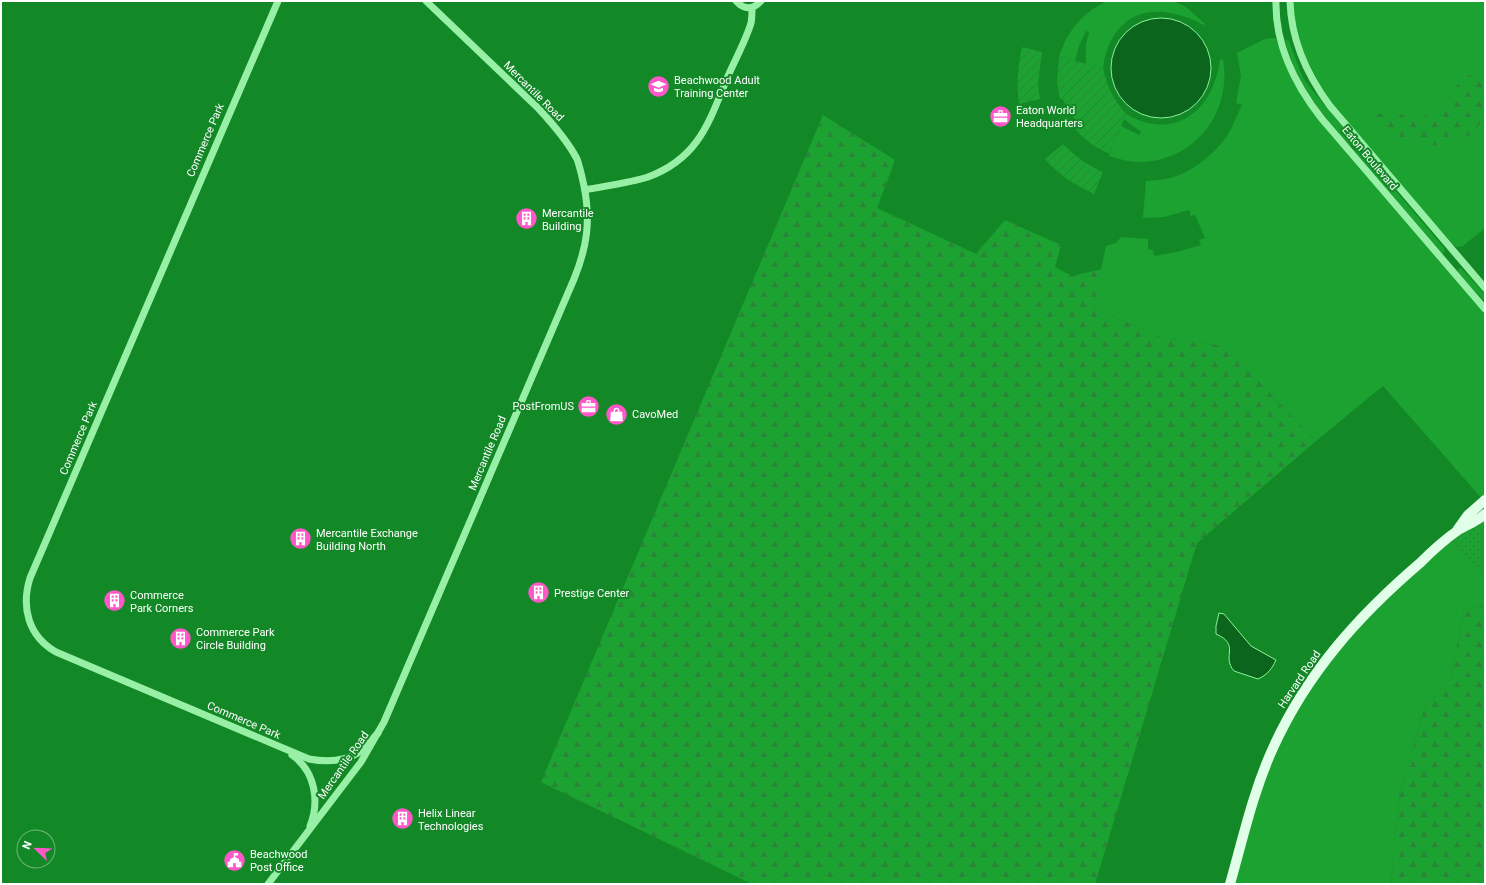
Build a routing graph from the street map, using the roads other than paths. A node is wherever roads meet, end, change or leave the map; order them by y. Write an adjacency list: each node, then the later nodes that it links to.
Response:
1 (278, 1): 15 (street, Commerce Park)
2 (426, 1): 8 (street, Mercantile Road)
3 (736, 1): 7 (street)
4 (760, 1): 7 (street)
5 (1276, 1): 10 (street, Eaton Boulevard)
6 (1290, 1): 9 (street, Eaton Boulevard)
7 (752, 8): 8 (street)
8 (585, 190): 14 (street, Mercantile Road)
9 (1485, 288)
10 (1485, 309)
11 (1485, 500): 13 (main road, Harvard Road)
12 (1485, 514): 13 (main road, Harvard Road)
13 (1457, 531): 18 (main road, Harvard Road)
14 (378, 733): 15 (street, Commerce Park); 16 (street, Mercantile Road)
15 (284, 749): 16 (street, Commerce Park)
16 (307, 833): 17 (street, Mercantile Road)
17 (268, 884)
18 (1230, 884)

